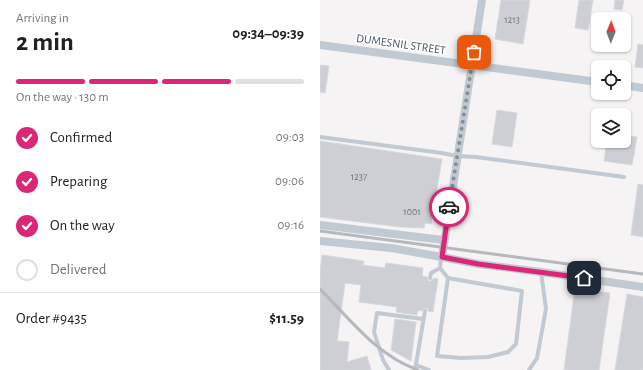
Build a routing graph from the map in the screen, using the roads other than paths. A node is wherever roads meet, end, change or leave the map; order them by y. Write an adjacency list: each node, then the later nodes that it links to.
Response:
1 (482, 0): 3 (street)
2 (320, 45): 3 (street, DUMESNIL STREET)
3 (472, 65): 4 (street, DUMESNIL STREET); 8 (street)
4 (591, 81)
5 (631, 86): 6 (street)
6 (643, 88)
7 (320, 137): 8 (lane)
8 (457, 156): 9 (lane); 11 (street)
9 (624, 177)
10 (320, 225): 11 (street)
11 (443, 240): 13 (street)
12 (320, 241): 13 (street)
13 (442, 257): 14 (lane); 15 (street)
14 (440, 268): 16 (lane); 17 (lane)
15 (541, 272): 18 (street); 24 (lane)
16 (430, 278)
17 (448, 278): 17 (lane)
18 (643, 287)
19 (425, 311): 20 (lane)
20 (423, 319): 21 (lane); 22 (lane)
21 (415, 368): 23 (lane)
22 (389, 370)
23 (429, 370)
24 (529, 370)

